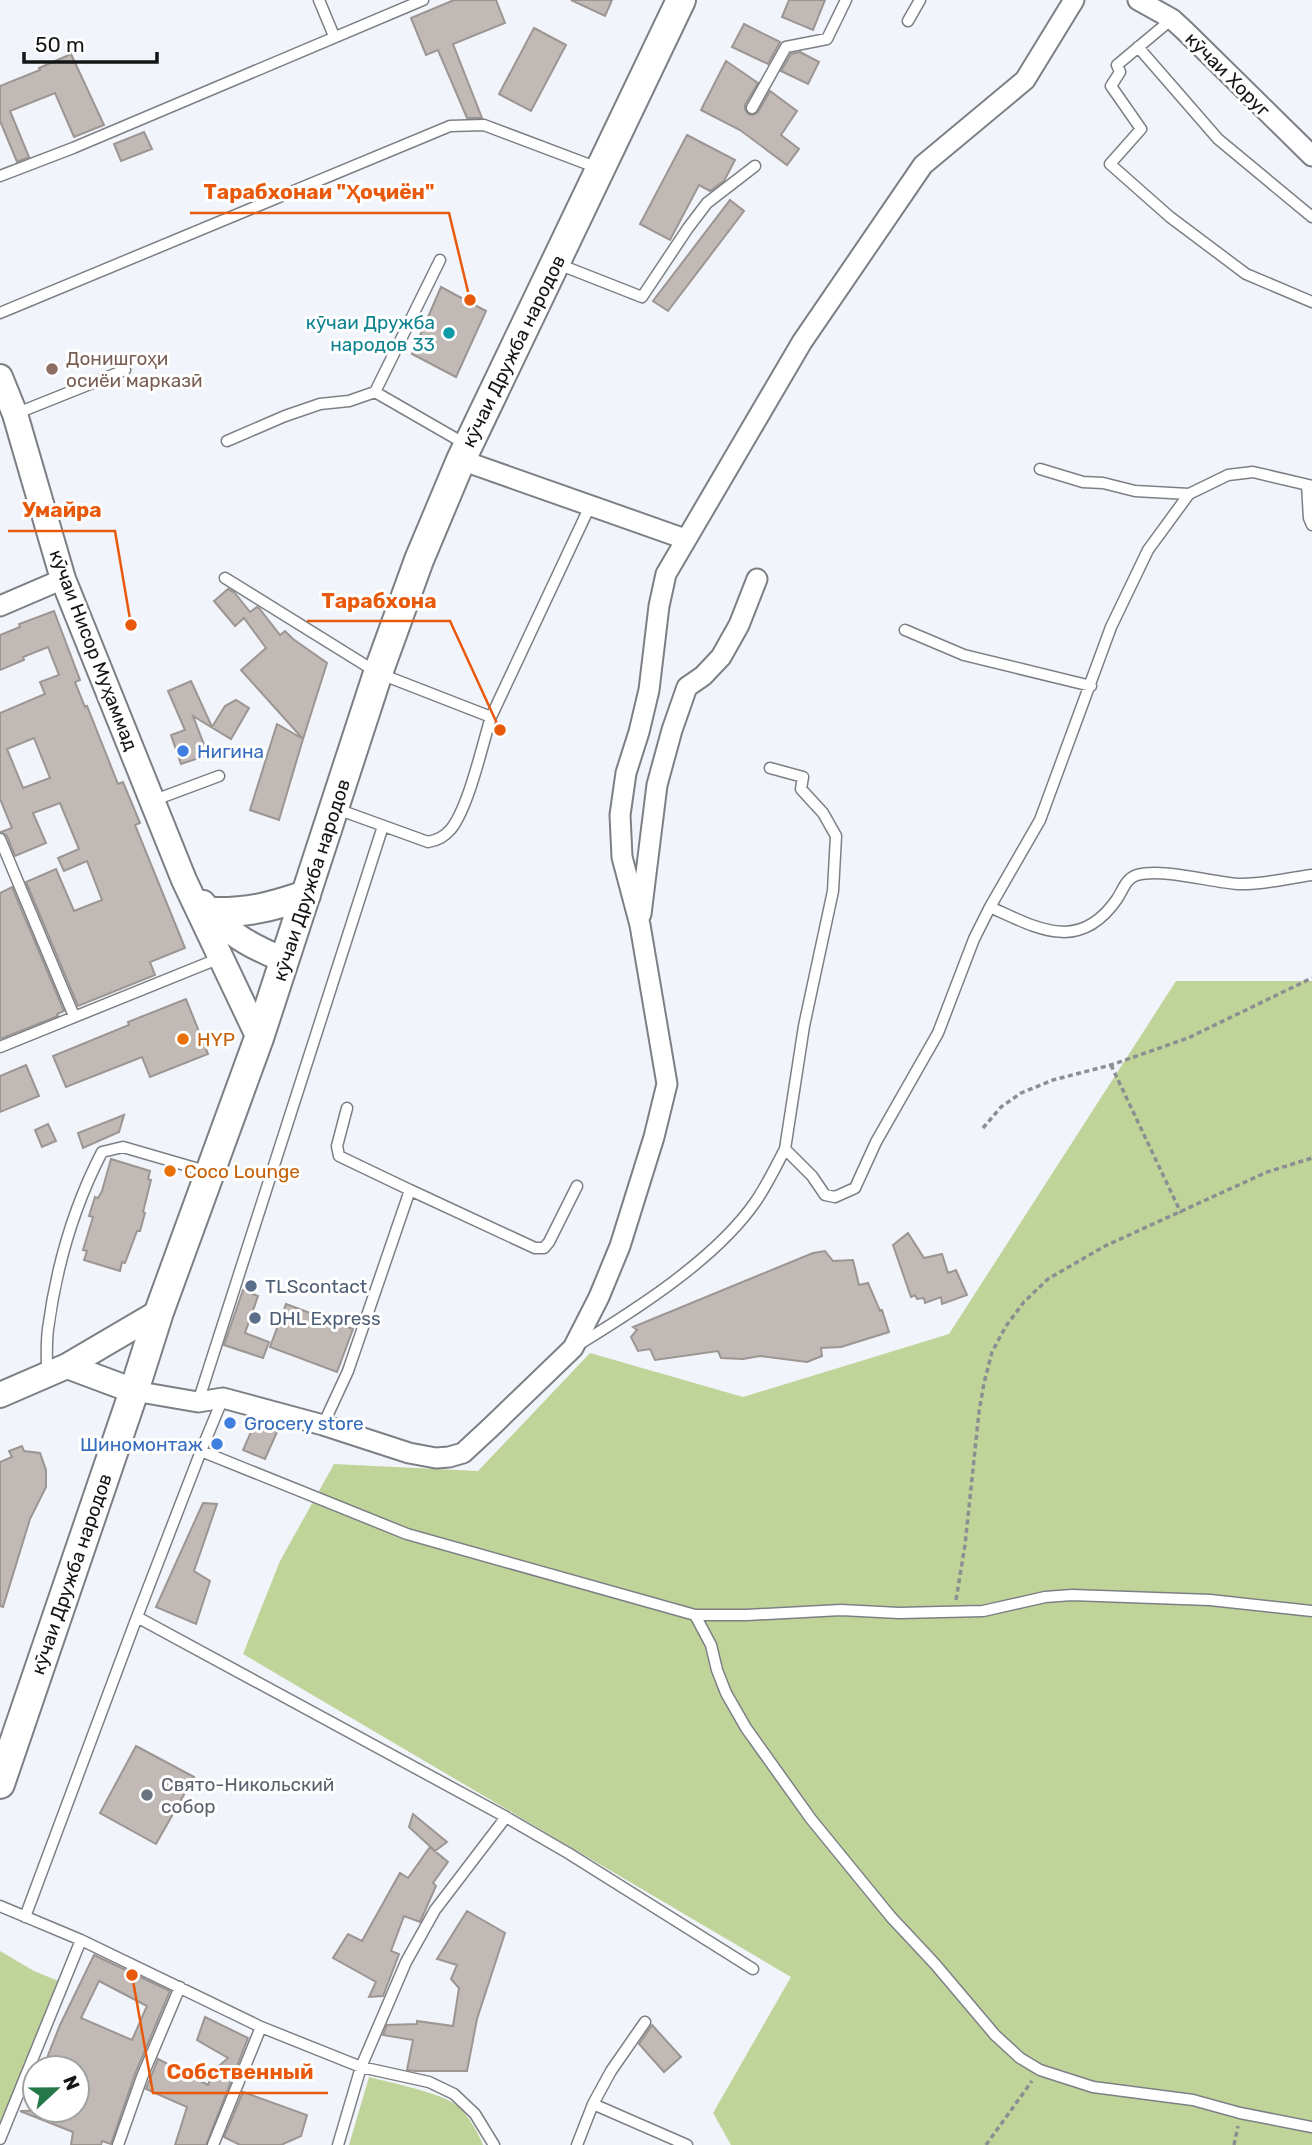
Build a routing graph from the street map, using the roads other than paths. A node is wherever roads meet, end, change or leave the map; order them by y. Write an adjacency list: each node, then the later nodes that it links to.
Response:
1 (319, 0): 10 (lane)
2 (423, 0): 10 (lane)
3 (681, 0): 15 (main road, кӯчаи Дружба народов)
4 (846, 0): 12 (lane)
5 (920, 0): 9 (lane)
6 (1074, 0): 33 (street)
7 (1142, 1): 8 (street, кӯчаи Хоруг)
8 (1172, 19): 11 (lane); 13 (street, кӯчаи Хоруг)
9 (908, 21)
10 (334, 36): 16 (lane)
11 (1138, 47): 17 (lane); 20 (lane)
12 (752, 108)
13 (1312, 156)
14 (755, 166): 19 (lane)
15 (600, 169): 19 (main road, кӯчаи Дружба народов); 21 (lane)
16 (0, 176)
17 (1312, 217)
18 (440, 260): 24 (lane)
19 (555, 263): 27 (main road, кӯчаи Дружба народов)
20 (1312, 302)
21 (0, 313)
22 (125, 370): 25 (lane)
23 (0, 377): 25 (street, кӯчаи Нисор Муҳаммад)
24 (375, 392): 26 (lane); 27 (lane)
25 (15, 414): 35 (street, кӯчаи Нисор Муҳаммад)
26 (227, 441)
27 (464, 452): 31 (street); 39 (main road, кӯчаи Дружба народов)
28 (1040, 469): 30 (lane)
29 (1310, 485): 30 (lane); 32 (lane)
30 (1189, 494): 40 (lane)
31 (590, 506): 33 (street); 41 (lane)
32 (1312, 525)
33 (685, 539): 53 (street)
34 (225, 578): 39 (lane)
35 (63, 579): 37 (street); 44 (street, кӯчаи Нисор Муҳаммад)
36 (757, 579): 53 (street)
37 (0, 606)
38 (905, 630): 40 (lane)
39 (379, 673): 41 (lane); 45 (main road, кӯчаи Дружба народов)
40 (1091, 686): 51 (lane)
41 (491, 717): 46 (lane)
42 (770, 768): 60 (lane)
43 (219, 776): 44 (lane)
44 (152, 801): 49 (street, кӯчаи Нисор Муҳаммад)
45 (335, 808): 46 (lane); 50 (main road, кӯчаи Дружба народов)
46 (383, 826): 70 (lane)
47 (0, 839): 56 (lane)
48 (1312, 875): 51 (lane)
49 (184, 880): 52 (street, кӯчаи Нисор Муҳаммад); 54 (street, кӯчаи Нисор Муҳаммад)
50 (306, 895): 52 (main road); 55 (main road, кӯчаи Дружба народов)
51 (989, 907): 60 (lane)
52 (210, 912): 55 (street, кӯчаи Нисор Муҳаммад)
53 (640, 925): 65 (street)
54 (221, 958): 56 (lane); 57 (street, кӯчаи Нисор Муҳаммад)
55 (284, 960): 57 (main road, кӯчаи Дружба народов)
56 (74, 1016): 58 (lane)
57 (259, 1038): 61 (main road, кӯчаи Дружба народов)
58 (0, 1048)
59 (347, 1108): 63 (lane)
60 (785, 1149): 65 (lane)
61 (210, 1172): 64 (main road, кӯчаи Дружба народов); 66 (lane)
62 (577, 1186): 63 (lane)
63 (410, 1189): 71 (lane)
64 (159, 1312): 66 (street); 67 (main road, кӯчаи Дружба народов)
65 (573, 1348): 71 (street)
66 (57, 1370): 67 (street); 68 (street)
67 (134, 1391): 70 (street); 76 (main road, кӯчаи Дружба народов)
68 (0, 1395)
69 (223, 1398): 70 (street); 71 (street); 72 (lane)
70 (198, 1402)
71 (323, 1425)
72 (201, 1451): 74 (lane); 75 (lane)
73 (1312, 1611): 74 (lane)
74 (695, 1615): 87 (lane)
75 (137, 1617): 77 (lane); 79 (lane)
76 (1, 1778)
77 (506, 1817): 81 (lane); 85 (lane)
78 (0, 1906): 79 (lane)
79 (25, 1917): 80 (lane)
80 (81, 1940): 82 (lane); 88 (lane)
81 (753, 1969)
82 (180, 1987): 84 (lane); 89 (lane)
83 (645, 2021): 86 (lane)
84 (261, 2028): 85 (lane); 90 (lane)
85 (361, 2067): 91 (lane); 92 (lane)
86 (593, 2104): 93 (lane); 94 (lane)
87 (1312, 2127)
88 (0, 2139)
89 (118, 2145)
90 (213, 2145)
91 (338, 2145)
92 (494, 2145)
93 (577, 2145)
94 (687, 2145)

